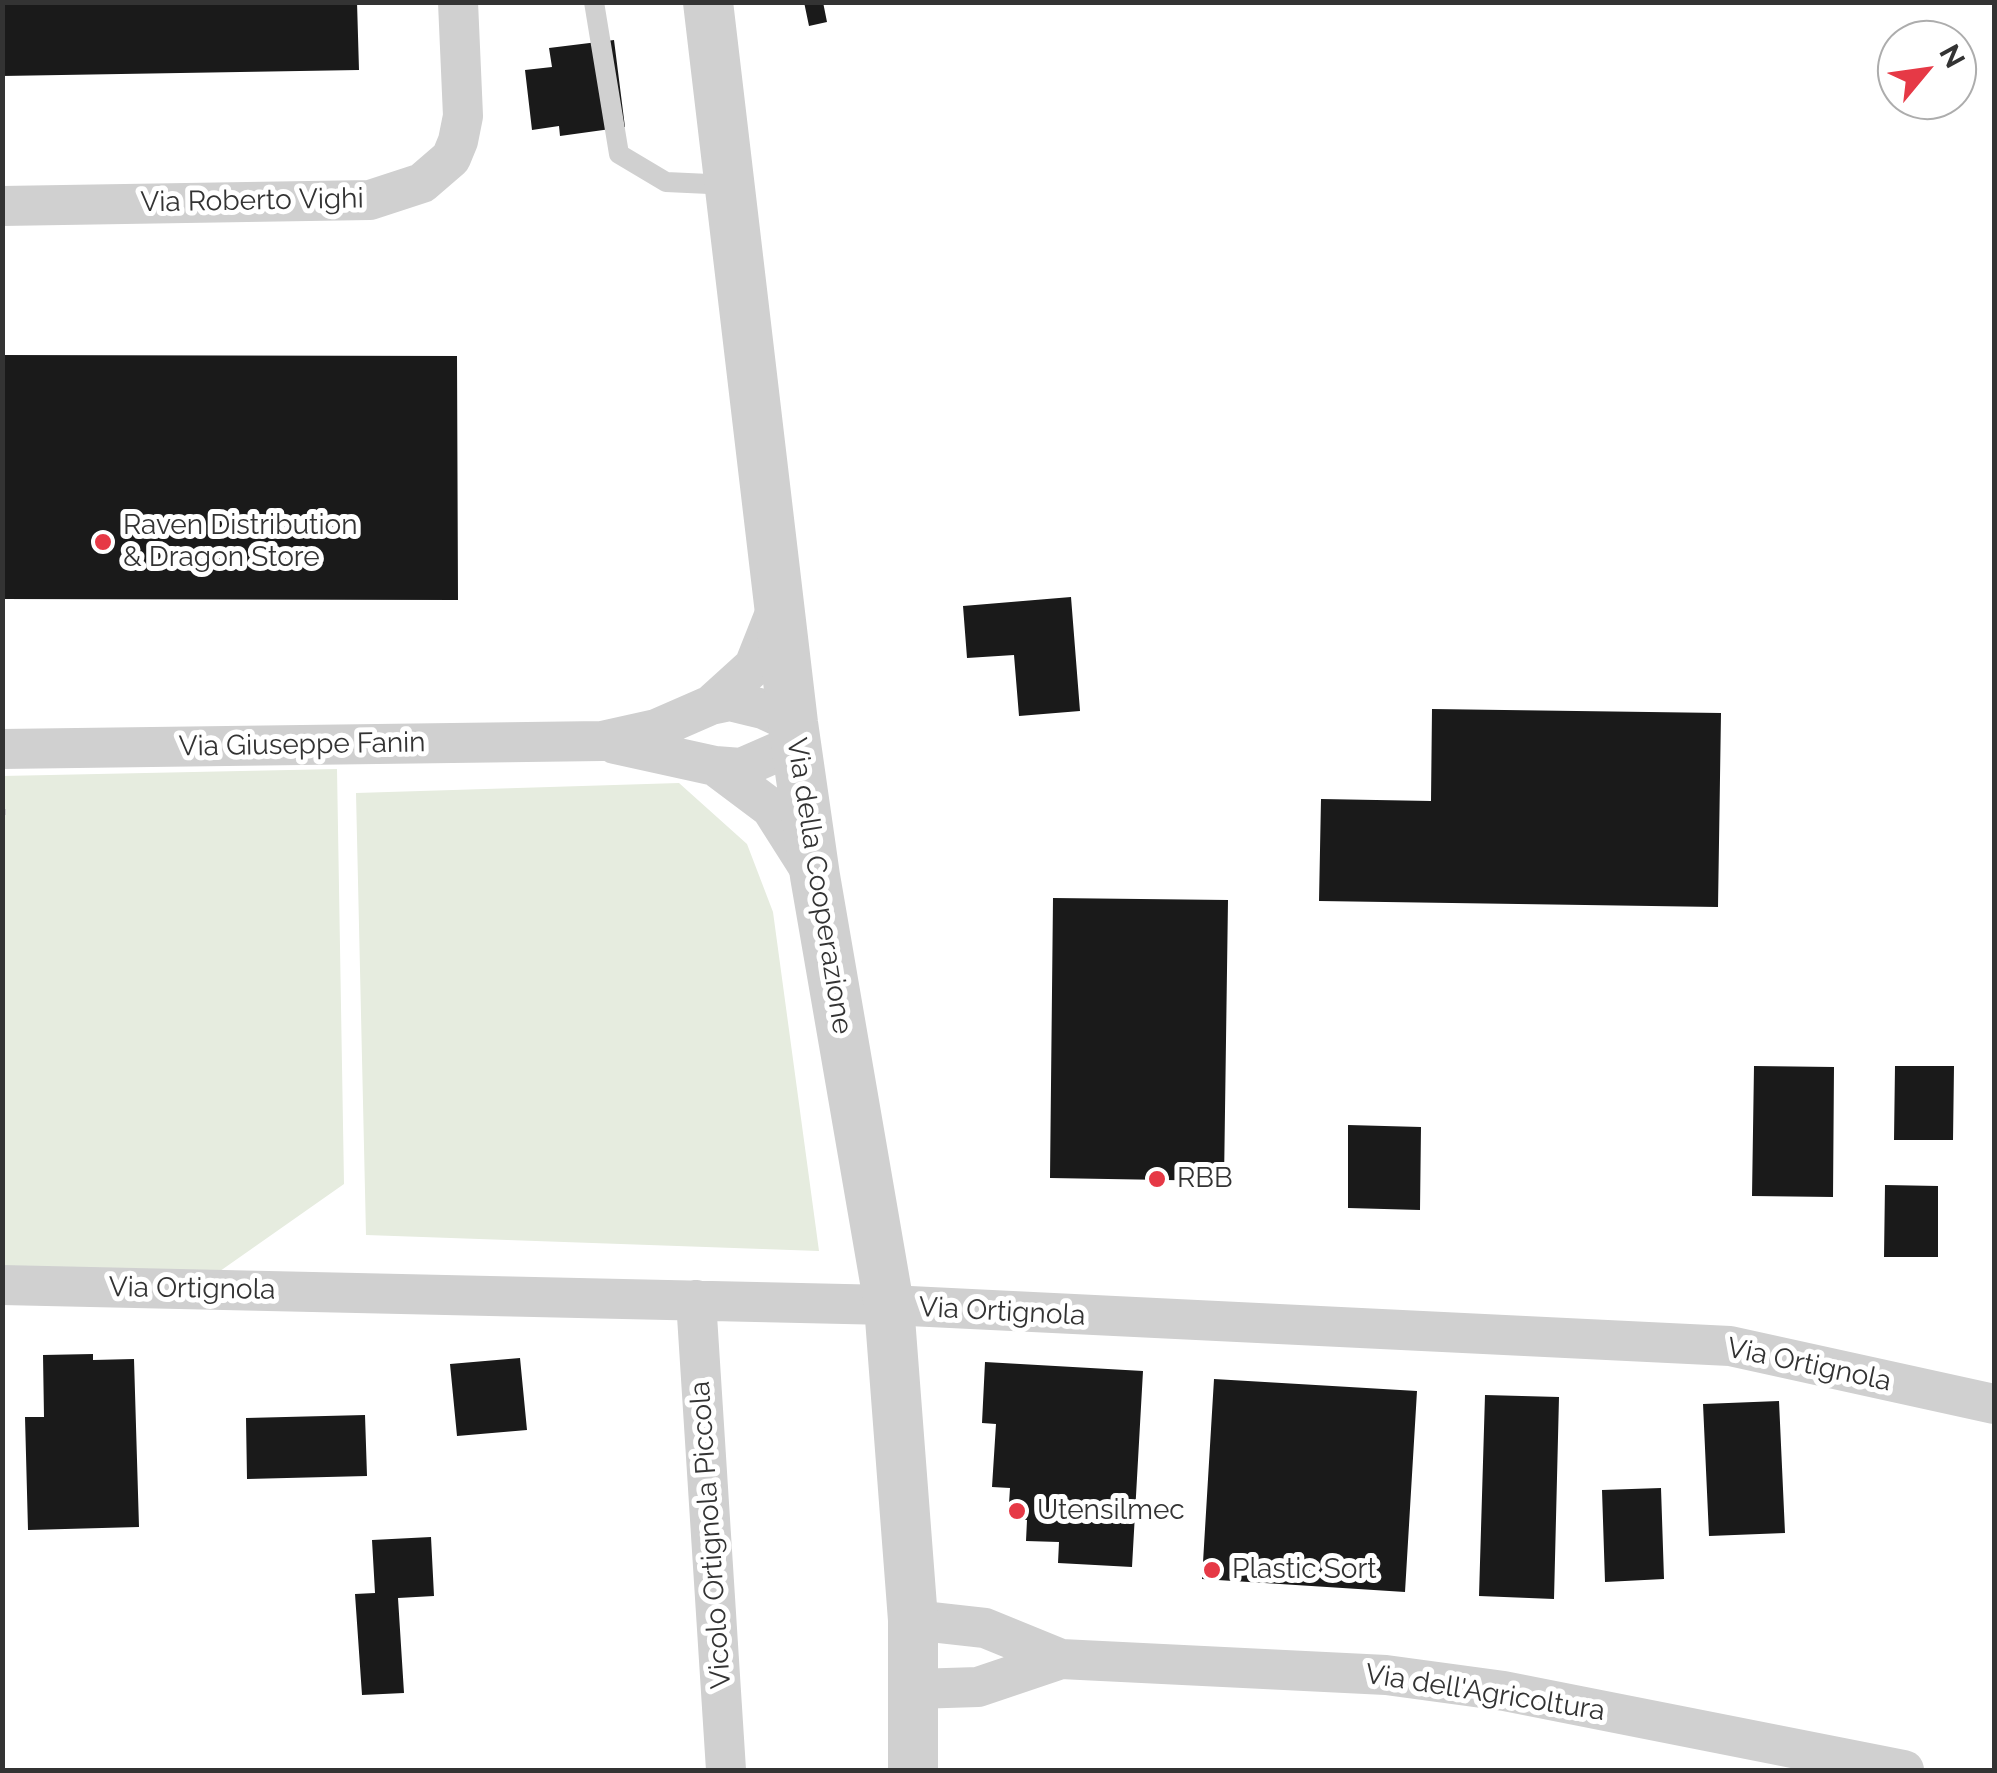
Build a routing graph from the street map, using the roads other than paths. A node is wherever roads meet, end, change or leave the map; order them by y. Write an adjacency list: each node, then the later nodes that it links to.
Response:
1 (458, 2): 5 (street, Via Roberto Vighi)
2 (594, 2): 4 (lane)
3 (708, 2): 4 (street, Via della Cooperazione)
4 (732, 185): 6 (street, Via della Cooperazione)
5 (2, 206)
6 (778, 608): 7 (street, Via Giuseppe Fanin); 8 (street, Via della Cooperazione)
7 (711, 705): 8 (street, Via Giuseppe Fanin); 9 (street, Via Giuseppe Fanin)
8 (794, 734): 11 (street, Via Giuseppe Fanin); 12 (street, Via della Cooperazione)
9 (602, 741): 10 (street, Via Giuseppe Fanin); 11 (street, Via Giuseppe Fanin)
10 (2, 748)
11 (715, 766): 12 (street, Via Giuseppe Fanin)
12 (815, 876): 15 (street, Via della Cooperazione)
13 (2, 1284): 14 (street, Via Ortignola)
14 (696, 1300): 15 (street, Via Ortignola); 20 (street, Vicolo Ortignola Piccola)
15 (888, 1306): 16 (street, Via Ortignola); 17 (street, Via della Cooperazione)
16 (1994, 1404)
17 (914, 1620): 18 (street, Via dell'Agricoltura); 19 (street, Via della Cooperazione)
18 (1061, 1659): 19 (street, Via dell'Agricoltura); 22 (street, Via dell'Agricoltura)
19 (915, 1689): 21 (street, Via della Cooperazione)
20 (726, 1770)
21 (912, 1770)
22 (1904, 1770)

